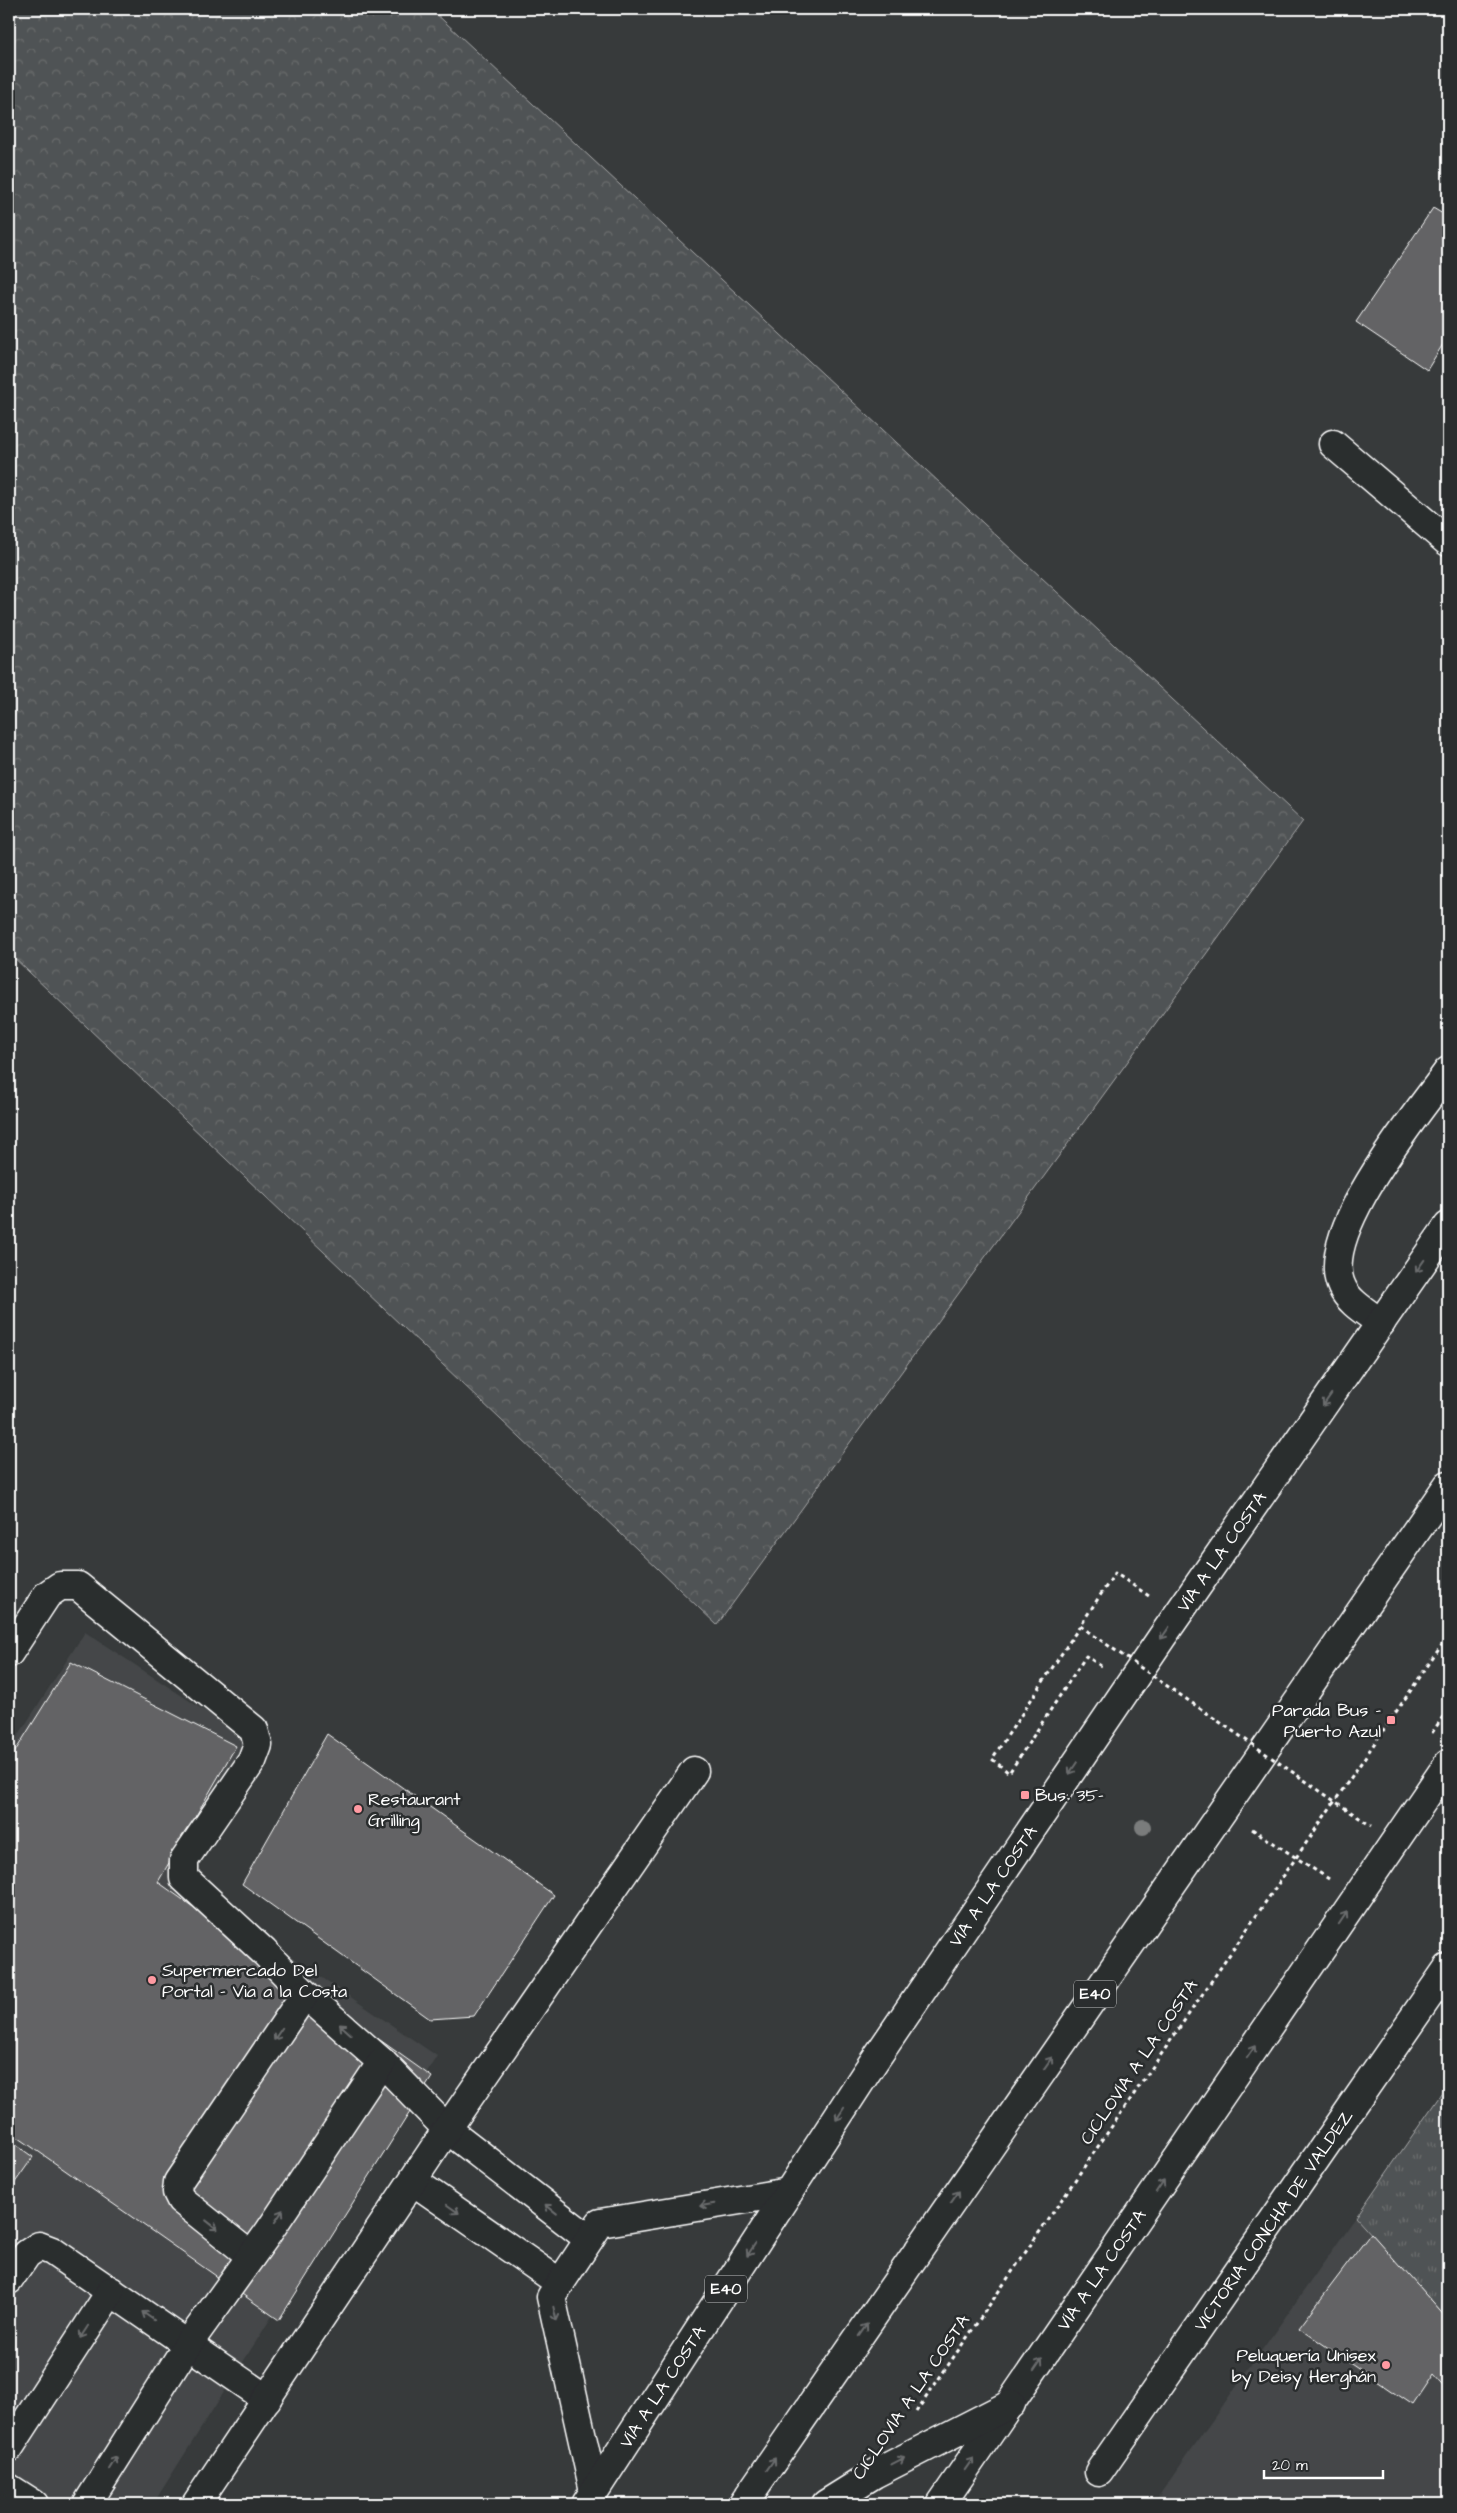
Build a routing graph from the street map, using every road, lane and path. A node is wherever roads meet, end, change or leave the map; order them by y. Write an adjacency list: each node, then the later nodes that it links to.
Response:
1 (1333, 444): 2 (main road)
2 (1448, 542)
3 (1448, 1071): 5 (main road)
4 (1448, 1226): 5 (main road, VÍA A LA COSTA / E40, one-way to 5)
5 (1381, 1323): 23 (main road, VÍA A LA COSTA / E40, one-way to 23)
6 (1448, 1485): 14 (main road, E40)
7 (1146, 1605): 8 (path)
8 (1080, 1626): 11 (path); 15 (path, bridge)
9 (1448, 1636): 16 (path, CICLOVÍA A LA COSTA)
10 (9, 1653): 19 (main road)
11 (1106, 1670)
12 (1448, 1764): 31 (main road, VÍA A LA COSTA, one-way to 12)
13 (694, 1771): 21 (main road)
14 (1222, 1810): 16 (path); 40 (main road, E40, one-way to 14)
15 (1371, 1826)
16 (1296, 1858): 17 (path); 32 (path, CICLOVÍA A LA COSTA)
17 (1333, 1882)
18 (1448, 1968): 34 (main road, VICTORIA CONCHA DE VALDEZ)
19 (306, 1994): 20 (main road, one-way to 19); 25 (main road, one-way to 25)
20 (382, 2062): 21 (main road); 25 (main road, one-way to 20)
21 (447, 2129): 22 (main road); 24 (main road, one-way to 21)
22 (413, 2181): 27 (main road, one-way to 27); 30 (main road)
23 (790, 2192): 24 (main road, one-way to 24); 36 (main road, VÍA A LA COSTA / E40, one-way to 36)
24 (589, 2239): 27 (main road)
25 (251, 2256): 29 (main road)
26 (9, 2280): 28 (main road)
27 (560, 2283): 36 (main road, one-way to 36)
28 (111, 2291): 29 (main road, one-way to 28); 33 (main road, one-way to 33)
29 (188, 2344): 30 (main road); 38 (main road, one-way to 29)
30 (267, 2398): 39 (main road)
31 (1011, 2404): 41 (main road, one-way to 31); 42 (main road, VÍA A LA COSTA, one-way to 31)
32 (914, 2416)
33 (9, 2448)
34 (1099, 2472)
35 (9, 2488): 37 (main road)
36 (590, 2498)
37 (34, 2504)
38 (87, 2504)
39 (196, 2504)
40 (743, 2504)
41 (826, 2504)
42 (941, 2504)

